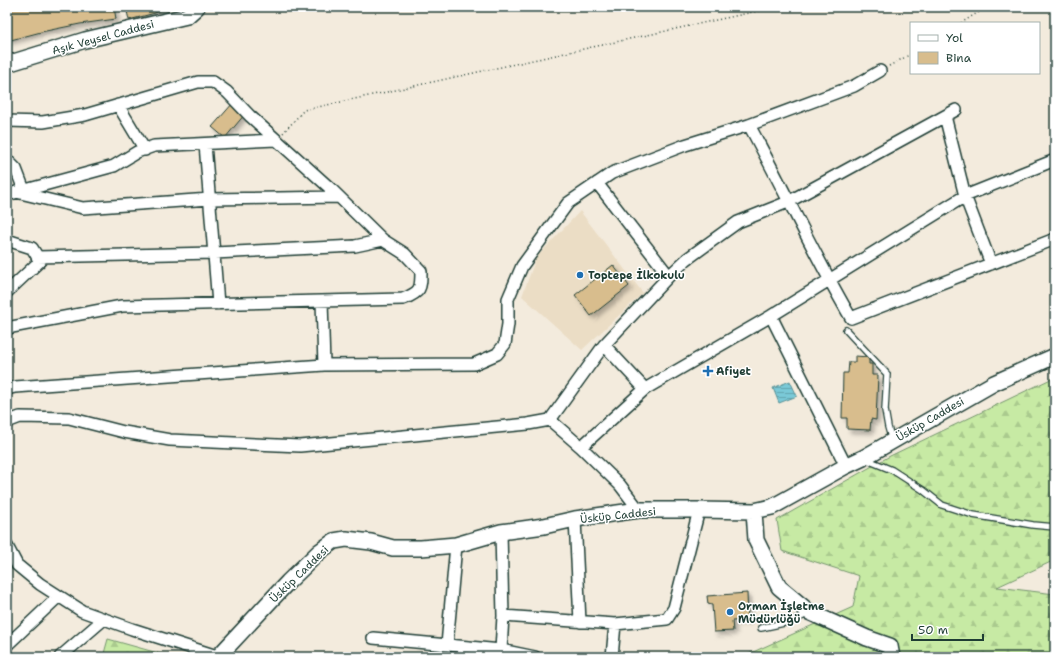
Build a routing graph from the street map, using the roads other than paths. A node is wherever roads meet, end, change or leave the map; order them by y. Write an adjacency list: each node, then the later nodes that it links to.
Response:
1 (204, 7): 2 (street)
2 (192, 12): 3 (street, Aşık Veysel Caddesi)
3 (7, 64)
4 (880, 71): 9 (street)
5 (118, 105): 8 (street); 10 (street); 12 (street)
6 (956, 110): 7 (street)
7 (945, 116): 17 (street); 20 (street)
8 (7, 121)
9 (749, 125): 15 (street); 20 (street)
10 (276, 140): 11 (street); 18 (street)
11 (205, 144): 12 (street); 19 (street)
12 (145, 150): 16 (street)
13 (7, 160): 16 (street)
14 (1055, 160): 17 (street)
15 (597, 183): 27 (street); 37 (street)
16 (16, 192): 19 (street)
17 (965, 196): 26 (street); 28 (street)
18 (339, 197): 19 (street); 23 (street)
19 (210, 200): 24 (street)
20 (788, 202): 27 (street); 28 (street)
21 (1055, 239): 26 (street)
22 (7, 240): 25 (street)
23 (383, 240): 24 (street); 30 (street)
24 (214, 253): 25 (street); 31 (street)
25 (37, 257): 29 (street)
26 (991, 264): 28 (street)
27 (669, 276): 35 (street)
28 (829, 280): 32 (street)
29 (7, 292)
30 (322, 301): 31 (street); 37 (street)
31 (218, 304): 33 (street)
32 (771, 316): 39 (street); 45 (street)
33 (7, 328)
34 (846, 330): 42 (lane)
35 (604, 345): 39 (street); 40 (street)
36 (1055, 356): 42 (street, Üsküp Caddesi)
37 (324, 365): 38 (street)
38 (7, 389)
39 (645, 389): 43 (street)
40 (550, 420): 41 (street); 43 (street)
41 (7, 422)
42 (892, 441): 44 (street, Üsküp Caddesi)
43 (581, 446): 46 (street)
44 (863, 458): 45 (street, Üsküp Caddesi); 50 (lane)
45 (846, 466): 48 (street, Üsküp Caddesi)
46 (639, 510): 47 (street, Üsküp Caddesi); 49 (street, Üsküp Caddesi)
47 (699, 510): 48 (street, Üsküp Caddesi); 59 (street)
48 (754, 511): 55 (street)
49 (575, 519): 51 (street, Üsküp Caddesi); 58 (street)
50 (1055, 527)
51 (501, 532): 52 (street, Üsküp Caddesi); 56 (street)
52 (456, 545): 63 (street); 66 (street, Üsküp Caddesi)
53 (7, 546): 54 (street)
54 (59, 596): 57 (street); 62 (street)
55 (809, 612): 60 (lane); 69 (street)
56 (503, 616): 58 (street); 64 (street)
57 (104, 619): 65 (street); 66 (street)
58 (580, 622): 59 (street)
59 (615, 624): 68 (street)
60 (761, 628)
61 (374, 638): 63 (street)
62 (7, 645)
63 (447, 645): 64 (street)
64 (501, 650): 67 (street)
65 (60, 657)
66 (219, 657)
67 (535, 657)
68 (612, 657)
69 (892, 657)

